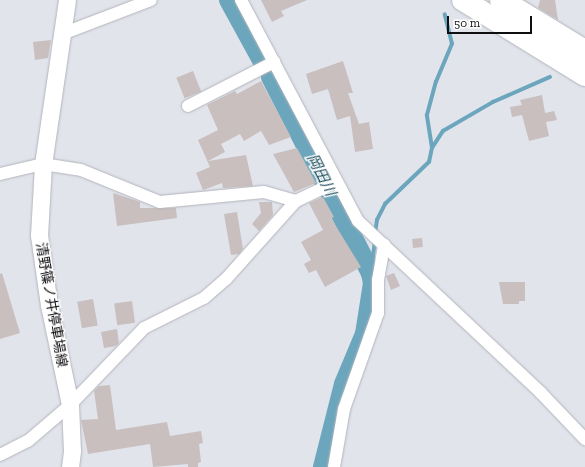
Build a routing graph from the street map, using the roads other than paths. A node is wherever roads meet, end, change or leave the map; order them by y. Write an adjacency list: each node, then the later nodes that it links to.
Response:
1 (67, 0): 6 (main road, 清野篠ノ井停車場線)
2 (151, 0): 6 (street)
3 (242, 0): 8 (street)
4 (464, 0): 9 (highway)
5 (501, 0): 7 (highway)
6 (62, 34): 11 (main road, 清野篠ノ井停車場線)
7 (585, 51)
8 (274, 62): 10 (street); 13 (street)
9 (585, 75)
10 (188, 106)
11 (43, 164): 12 (street); 14 (street); 16 (main road, 清野篠ノ井停車場線)
12 (0, 174)
13 (330, 185): 14 (street); 15 (street)
14 (296, 201): 16 (street)
15 (381, 241): 17 (street); 20 (street)
16 (70, 405): 18 (street); 19 (main road, 清野篠ノ井停車場線)
17 (585, 439)
18 (0, 455)
19 (70, 467)
20 (334, 467)

